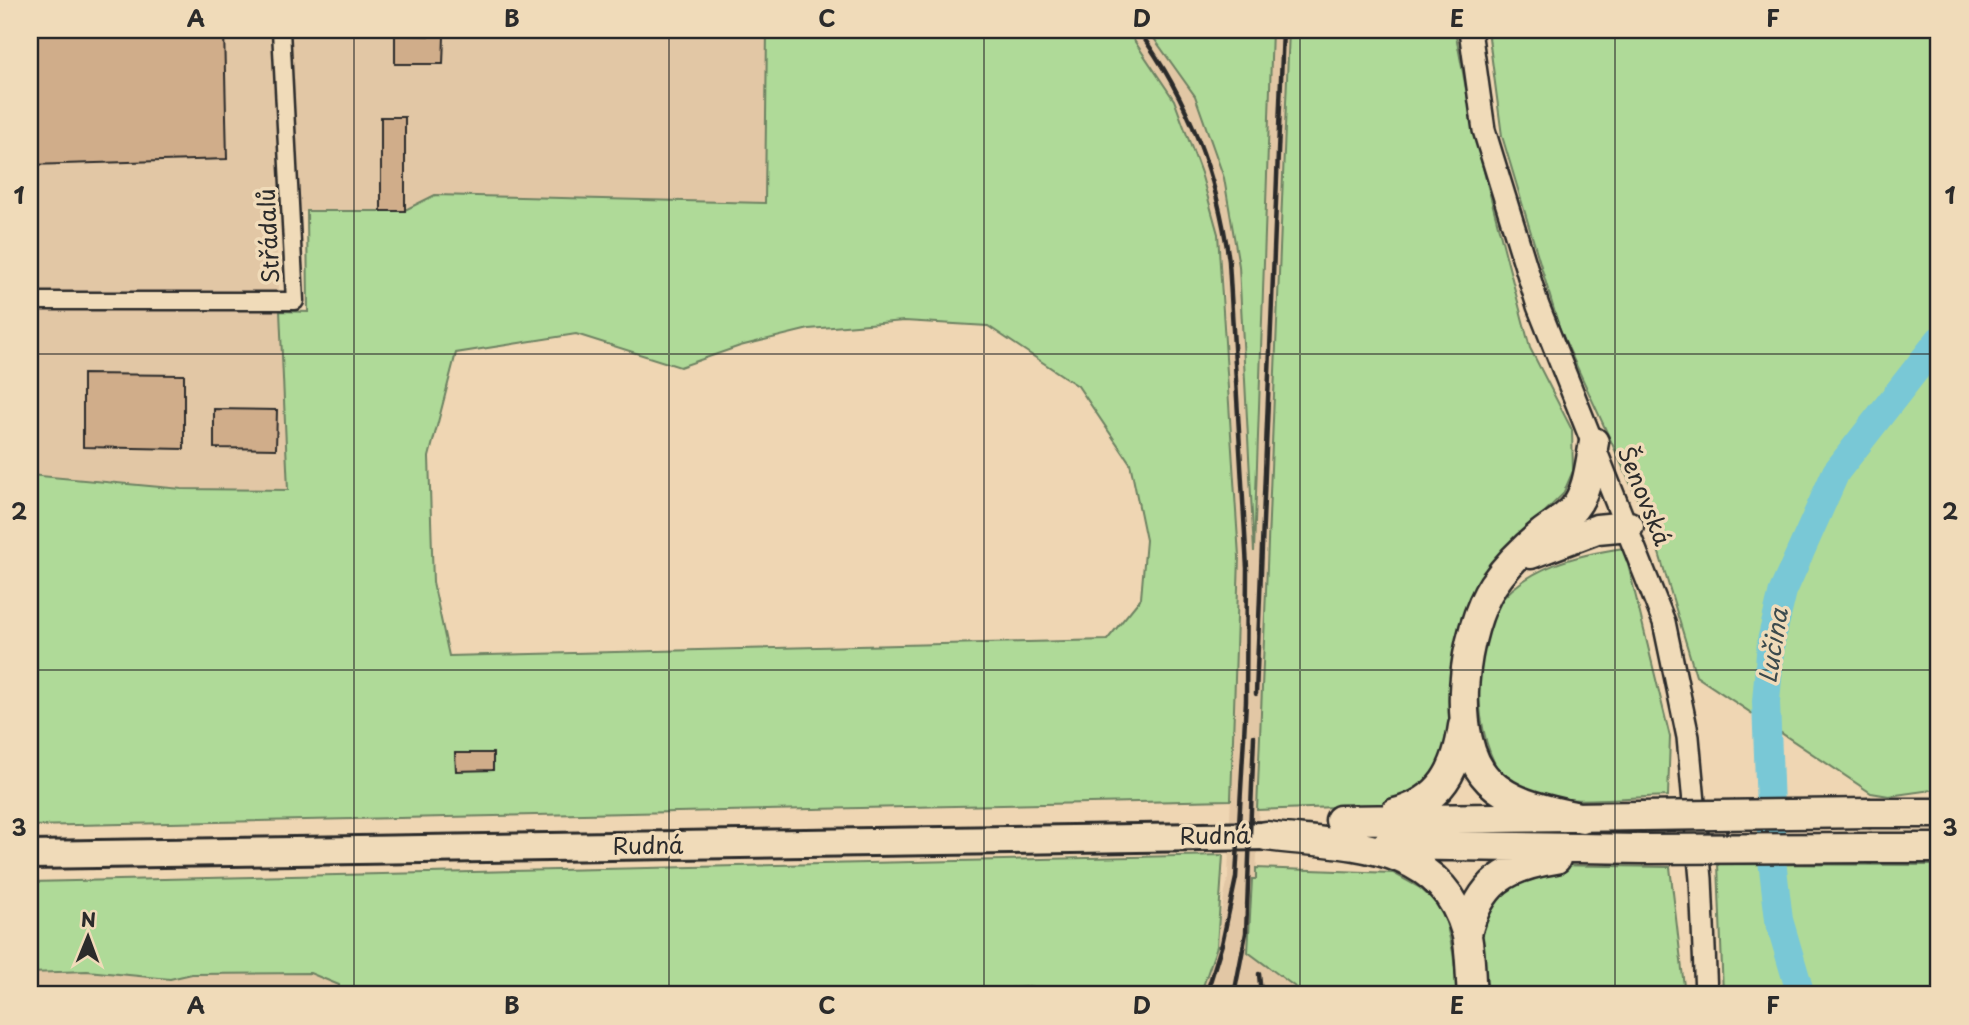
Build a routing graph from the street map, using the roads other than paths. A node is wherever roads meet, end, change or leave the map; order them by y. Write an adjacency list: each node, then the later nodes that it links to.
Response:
1 (281, 30): 3 (street, Střádalů)
2 (1470, 30): 4 (street, Šenovská)
3 (30, 301)
4 (1594, 442): 5 (highway); 6 (street, Šenovská)
5 (1574, 509): 6 (highway); 7 (highway)
6 (1625, 516): 7 (highway); 20 (street, Šenovská)
7 (1512, 562): 8 (highway)
8 (1465, 706): 12 (highway); 13 (highway)
9 (1939, 803): 10 (highway)
10 (1906, 813): 11 (highway); 12 (highway, bridge)
11 (1939, 813)
12 (1582, 818): 13 (highway)
13 (1341, 833): 14 (highway); 16 (highway); 18 (highway)
14 (1266, 836): 17 (main road, Rudná)
15 (1939, 848): 16 (highway, bridge)
16 (1639, 849): 18 (highway)
17 (30, 855)
18 (1467, 934): 19 (highway)
19 (1472, 995)
20 (1706, 995)

